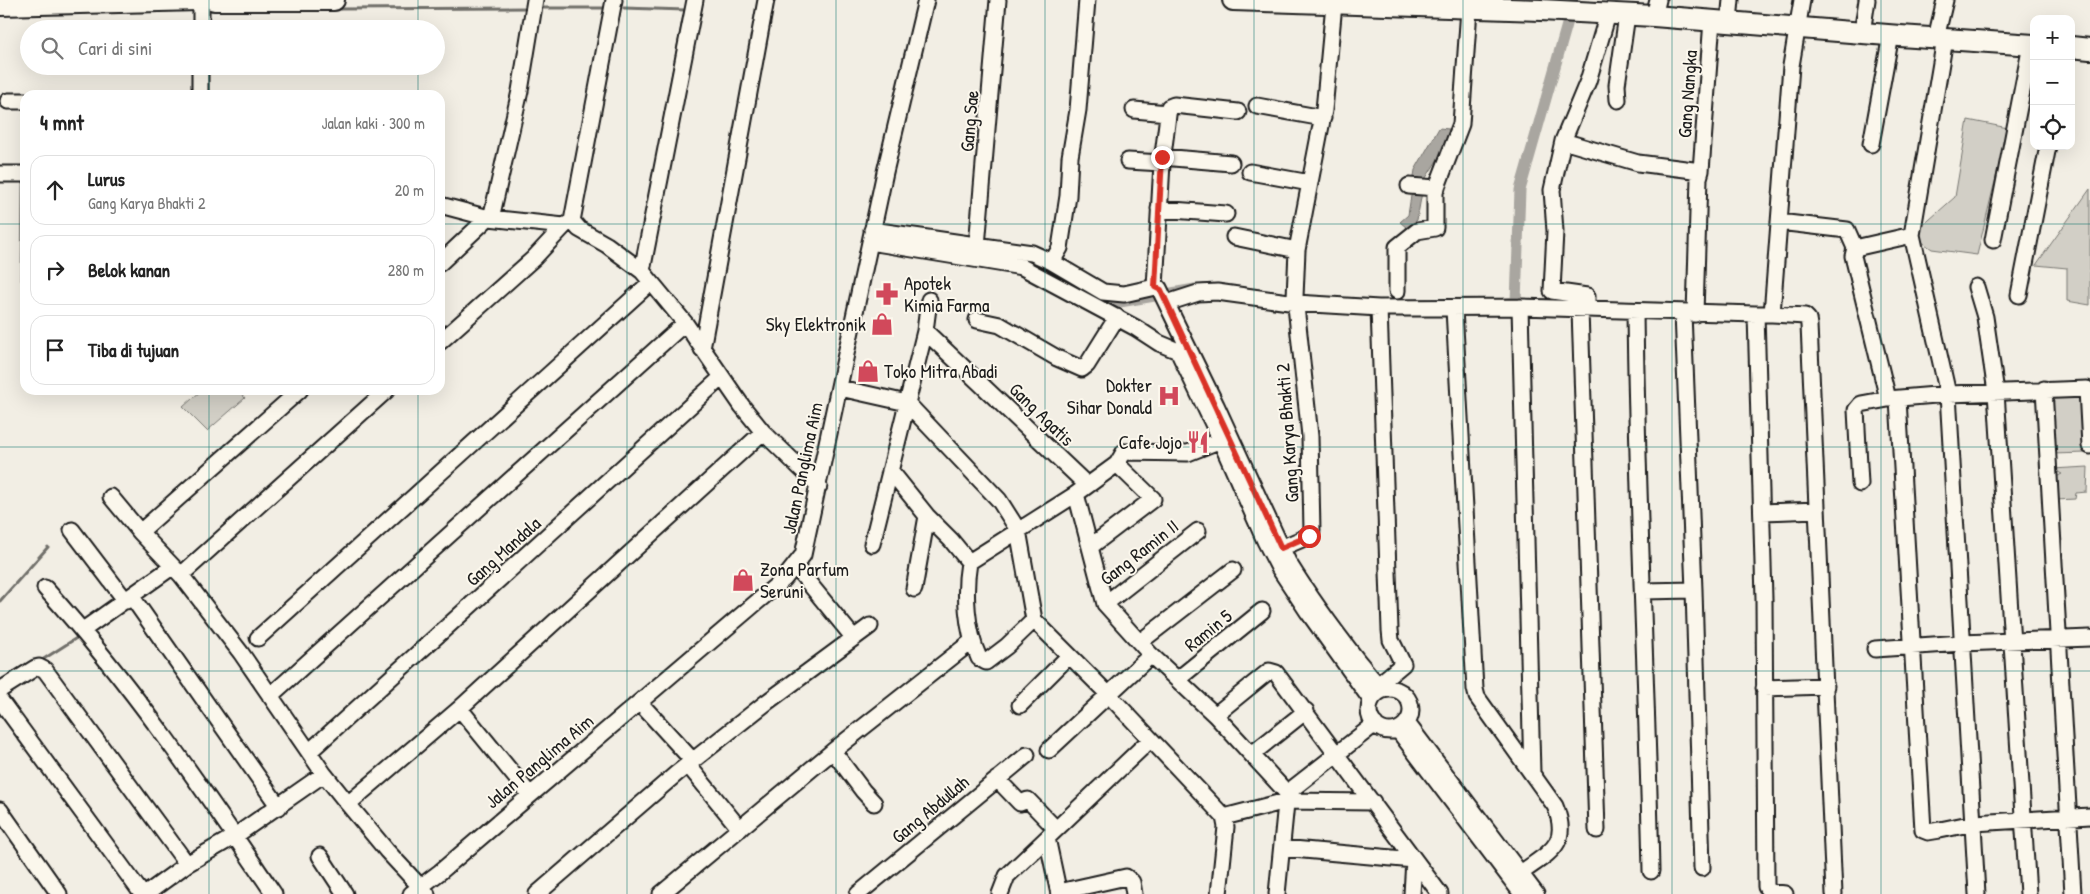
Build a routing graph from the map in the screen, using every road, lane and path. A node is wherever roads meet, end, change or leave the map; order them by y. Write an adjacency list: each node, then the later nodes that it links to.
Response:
1 (200, 0): 18 (main road); 23 (street)
2 (214, 0): 3 (main road)
3 (334, 0)
4 (535, 0): 59 (street)
5 (614, 0): 61 (street)
6 (695, 0): 71 (street)
7 (766, 0): 91 (street)
8 (926, 0): 63 (street, Jalan Panglima Aim)
9 (998, 0): 66 (street, Gang Sae)
10 (1087, 0): 70 (street)
11 (1233, 0): 17 (main road)
12 (1731, 0): 24 (street, Gang Nangka)
13 (1802, 0): 25 (street)
14 (1867, 0): 26 (street)
15 (1945, 0): 28 (street)
16 (1420, 3): 17 (main road); 21 (main road)
17 (1334, 4): 42 (street)
18 (0, 5)
19 (1543, 5): 21 (main road); 22 (main road)
20 (1656, 8): 22 (main road); 24 (main road)
21 (1470, 9): 55 (street)
22 (1617, 14): 35 (street); 43 (street)
23 (201, 20)
24 (1720, 21): 25 (main road); 49 (street, Gang Nangka)
25 (1797, 28): 26 (main road); 60 (street)
26 (1862, 32): 27 (main road)
27 (1891, 35): 28 (main road); 44 (street)
28 (1940, 39): 29 (main road); 62 (street)
29 (2030, 45)
30 (2075, 48): 31 (main road)
31 (2090, 49)
32 (2030, 55): 65 (street)
33 (200, 75): 34 (street)
34 (200, 90)
35 (1618, 100)
36 (8, 101): 37 (street)
37 (20, 101)
38 (1257, 106): 42 (street)
39 (1134, 110): 41 (street)
40 (1238, 112): 41 (street)
41 (1168, 113): 46 (street)
42 (1322, 118): 53 (street)
43 (1563, 141): 49 (street); 81 (street)
44 (1871, 144)
45 (2047, 150): 75 (street)
46 (1162, 160): 47 (street); 48 (street); 57 (street)
47 (1128, 161)
48 (1231, 163)
49 (1698, 171): 83 (street, Gang Nangka)
50 (1250, 172): 53 (street)
51 (0, 174): 52 (street)
52 (20, 174)
53 (1310, 182): 68 (street)
54 (1409, 186): 55 (street)
55 (1437, 188): 73 (street)
56 (445, 205): 59 (street)
57 (1159, 209): 58 (street); 74 (street)
58 (1226, 214)
59 (489, 218): 61 (street); 69 (street)
60 (1779, 222): 67 (street); 85 (street)
61 (568, 224): 71 (street); 90 (street)
62 (1912, 235): 67 (street); 97 (street)
63 (871, 236): 66 (street); 86 (street); 94 (street, Jalan Panglima Aim)
64 (1234, 237): 68 (street)
65 (1993, 240)
66 (977, 246): 70 (street)
67 (1855, 248): 100 (street)
68 (1297, 250): 76 (street)
69 (445, 258)
70 (1052, 262): 74 (street)
71 (647, 277): 88 (street); 136 (street)
72 (1976, 287): 96 (street)
73 (1397, 291)
74 (1162, 295): 76 (street); 92 (street)
75 (2019, 295)
76 (1295, 296): 78 (street); 120 (street, Gang Karya Bhakti 2)
77 (929, 300): 89 (street)
78 (1379, 308): 80 (street); 149 (street)
79 (1520, 308): 80 (street); 81 (street); 171 (street)
80 (1454, 309): 171 (street)
81 (1584, 310): 82 (street); 187 (street)
82 (1635, 310): 83 (street); 128 (street)
83 (1689, 313): 84 (street); 127 (street, Gang Nangka)
84 (1756, 314): 85 (street); 112 (street)
85 (1772, 314): 111 (street)
86 (1117, 318): 87 (street); 92 (street)
87 (977, 320)
88 (685, 323): 91 (street); 153 (street)
89 (926, 331): 101 (street); 109 (street, Gang Agatis)
90 (445, 338)
91 (702, 348): 93 (street)
92 (1183, 348): 103 (street); 120 (street)
93 (722, 377): 102 (street); 166 (street, Gang Mandala)
94 (840, 388): 101 (street); 108 (street, Jalan Panglima Aim)
95 (2044, 389): 96 (street); 104 (street); 138 (street)
96 (1996, 392): 97 (street); 139 (street)
97 (1948, 394): 100 (street); 142 (street)
98 (294, 395): 117 (street)
99 (381, 395): 124 (street)
100 (1893, 399): 107 (street); 143 (street)
101 (907, 403): 106 (street); 115 (street)
102 (763, 432): 108 (street); 158 (street)
103 (1220, 440): 105 (street); 155 (street)
104 (2090, 446)
105 (1117, 464): 109 (street); 119 (street)
106 (890, 470): 113 (street); 118 (street)
107 (1860, 484)
108 (819, 486): 122 (street, Jalan Panglima Aim)
109 (1082, 490): 115 (street); 119 (street)
110 (111, 496): 117 (street)
111 (1817, 510): 112 (street); 148 (street)
112 (1762, 512): 150 (street)
113 (927, 516): 121 (street); 126 (street)
114 (72, 530): 129 (street)
115 (1018, 530): 121 (street); 132 (street)
116 (1198, 531): 130 (street, Gang Ramin II)
117 (140, 532): 124 (street)
118 (872, 544)
119 (1090, 547): 130 (street)
120 (1281, 548): 149 (street)
121 (969, 562): 140 (street)
122 (795, 566): 135 (street); 156 (street, Jalan Panglima Aim)
123 (1233, 570): 141 (street)
124 (177, 571): 129 (street); 153 (street)
125 (45, 588): 134 (street)
126 (914, 589)
127 (1694, 590): 128 (street); 194 (street, Gang Nangka)
128 (1643, 591): 195 (street)
129 (129, 599): 134 (street); 179 (street)
130 (1105, 604): 141 (street)
131 (1262, 612): 147 (street, Ramin 5)
132 (1034, 620): 140 (street); 146 (street)
133 (870, 626): 135 (street)
134 (83, 630): 189 (street)
135 (853, 637): 170 (street)
136 (258, 638)
137 (2090, 638): 138 (street)
138 (2060, 640): 139 (street); 182 (street)
139 (2012, 641): 142 (street); 184 (street)
140 (971, 642): 165 (street)
141 (1140, 642): 145 (street)
142 (1962, 643): 143 (street); 185 (street)
143 (1913, 648): 144 (street); 185 (street)
144 (1875, 650)
145 (1151, 655): 147 (street); 152 (street)
146 (1069, 656): 152 (street); 157 (street)
147 (1178, 679): 160 (street)
148 (1826, 686): 150 (street); 216 (street)
149 (1381, 687): 155 (street); 162 (street)
150 (1764, 688): 215 (street)
151 (0, 690): 193 (street)
152 (1108, 694): 163 (street); 164 (street)
153 (270, 696): 166 (street)
154 (0, 700): 200 (street)
155 (1371, 700): 161 (street)
156 (640, 703): 170 (street); 174 (street, Jalan Panglima Aim)
157 (1020, 705)
158 (460, 708): 174 (street); 178 (street)
159 (1306, 711): 160 (street); 168 (street); 169 (street)
160 (1215, 715): 168 (street)
161 (1375, 724): 162 (street); 169 (street)
162 (1402, 726): 196 (street); 213 (street)
163 (1150, 740): 183 (street); 188 (street)
164 (1049, 750)
165 (833, 751): 176 (street); 186 (street)
166 (309, 752): 172 (street)
167 (1027, 754): 173 (street, Gang Abdullah)
168 (1252, 754): 175 (street)
169 (1338, 754): 175 (street); 177 (street)
170 (690, 763): 186 (street); 204 (street)
171 (1532, 773): 196 (street)
172 (324, 774): 178 (street); 179 (street)
173 (997, 779): 188 (street); 206 (street, Gang Abdullah)
174 (530, 795): 197 (street, Jalan Panglima Aim)
175 (1287, 797): 177 (street); 183 (street); 190 (street)
176 (874, 802)
177 (1373, 802): 192 (street)
178 (348, 804): 197 (street)
179 (278, 807): 189 (street)
180 (0, 810): 199 (street)
181 (2090, 816): 182 (street)
182 (2069, 817): 184 (street); 219 (street)
183 (1224, 818): 209 (street)
184 (2023, 820): 185 (street); 218 (street)
185 (1974, 823): 217 (street)
186 (740, 829): 205 (street)
187 (1597, 830)
188 (1051, 834): 198 (street); 207 (street)
189 (235, 836): 193 (street); 202 (street)
190 (1282, 848): 192 (street); 210 (street)
191 (320, 856): 203 (street)
192 (1414, 860): 211 (street); 212 (street)
193 (187, 864): 201 (street)
194 (1702, 868)
195 (1651, 871)
196 (1521, 873): 214 (street)
197 (419, 892)
198 (1059, 893): 208 (street)
199 (59, 894)
200 (142, 894)
201 (146, 894)
202 (274, 894)
203 (345, 894)
204 (537, 894)
205 (661, 894)
206 (858, 894)
207 (1000, 894)
208 (1134, 894)
209 (1219, 894)
210 (1277, 894)
211 (1412, 894)
212 (1440, 894)
213 (1522, 894)
214 (1536, 894)
215 (1785, 894)
216 (1834, 894)
217 (1977, 894)
218 (2028, 894)
219 (2073, 894)

